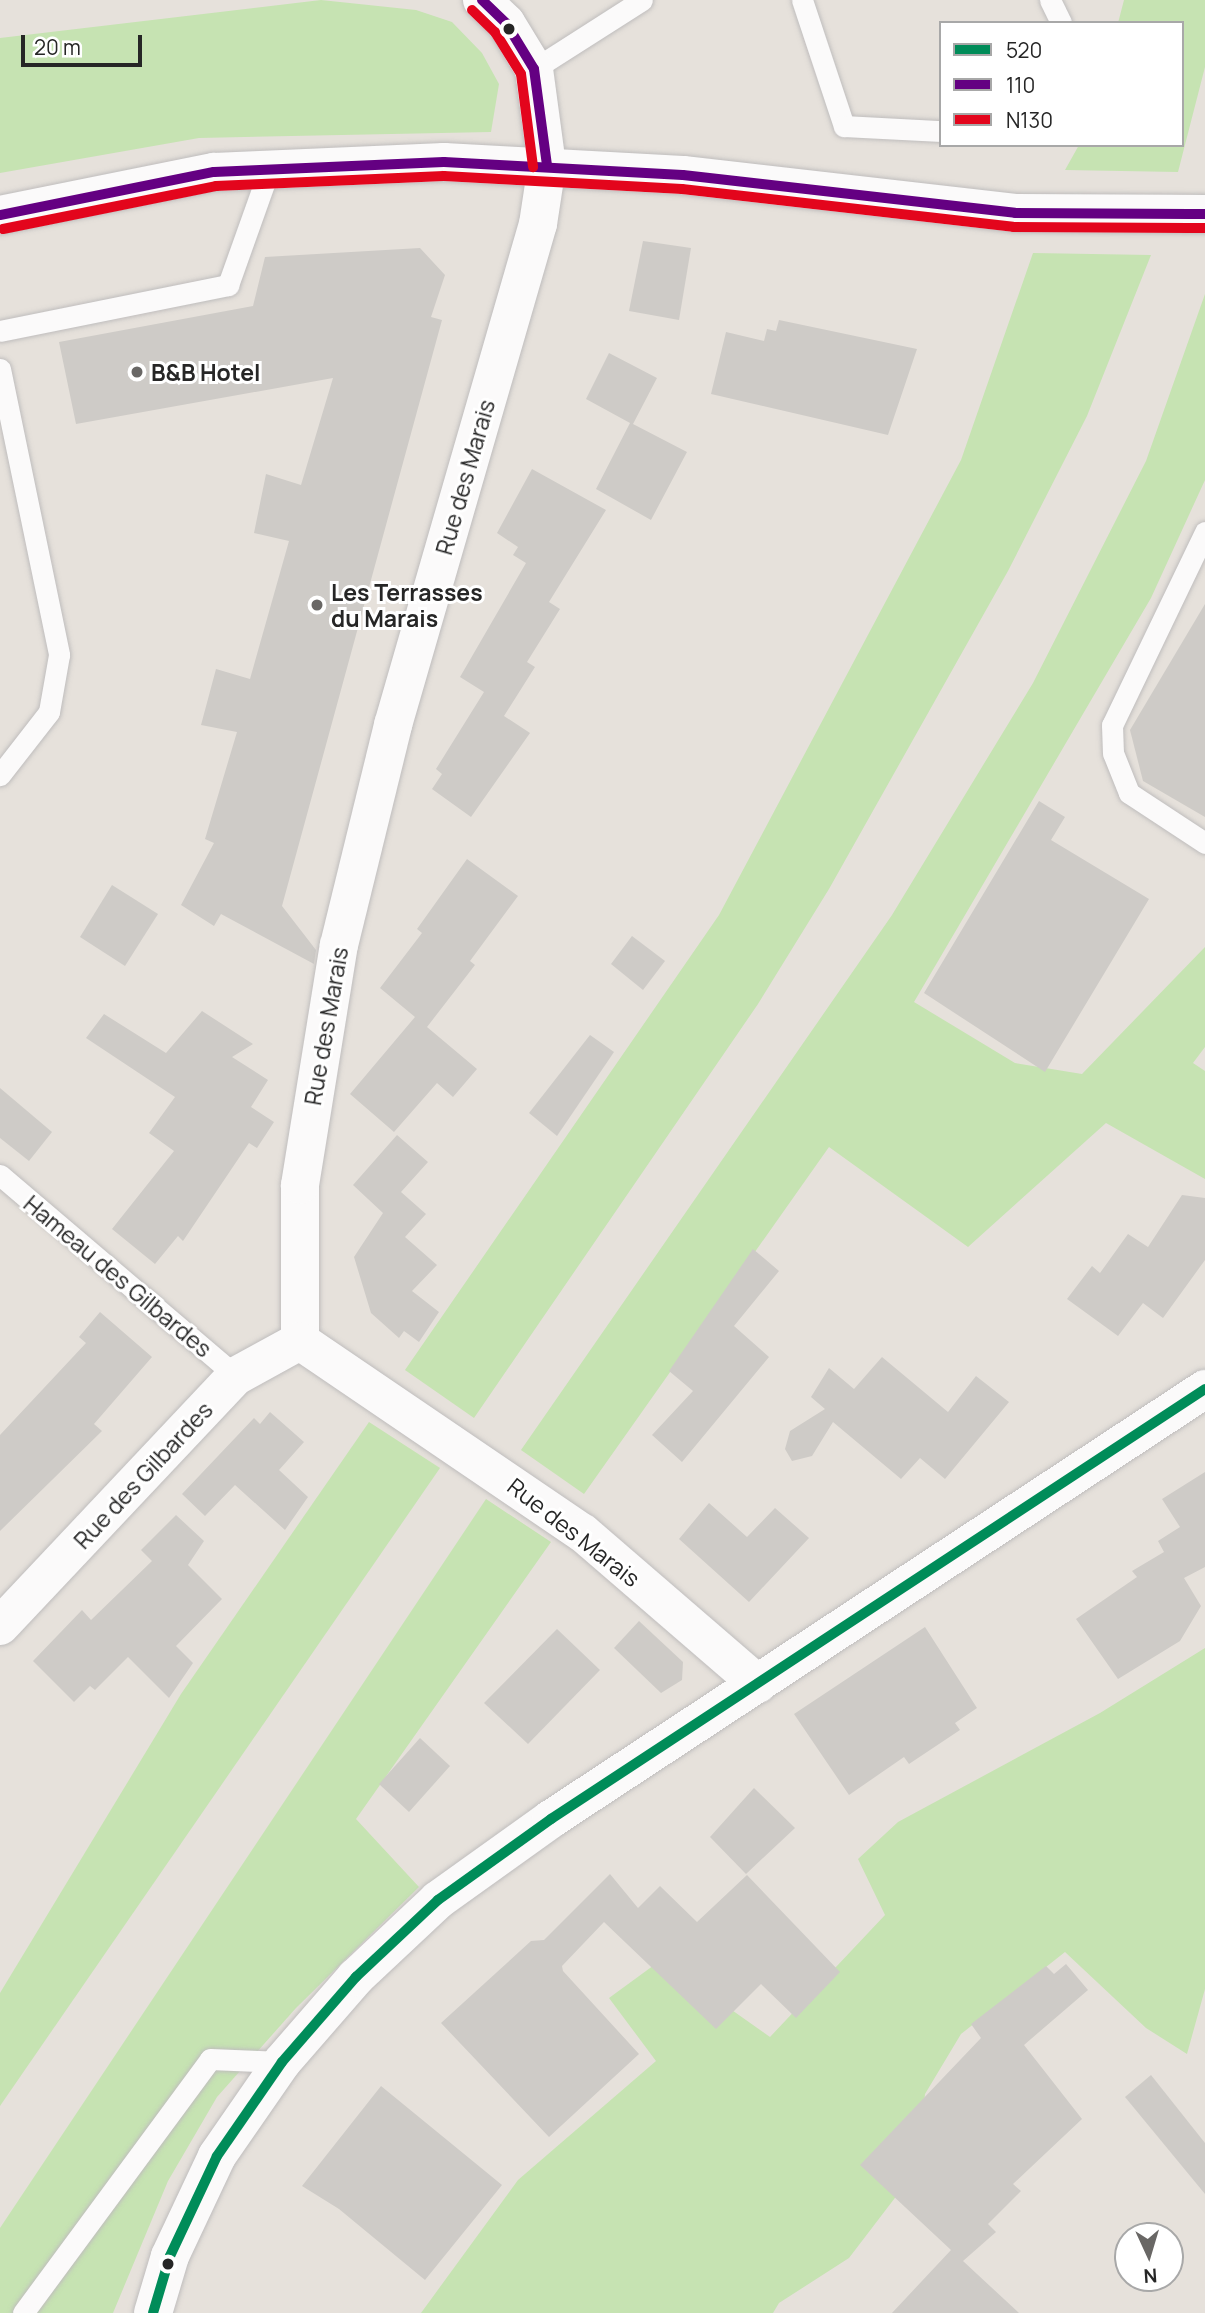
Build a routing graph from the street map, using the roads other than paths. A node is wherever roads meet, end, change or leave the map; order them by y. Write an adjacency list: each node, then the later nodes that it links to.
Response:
1 (482, 0): 6 (main road)
2 (642, 0): 6 (lane)
3 (802, 0): 7 (lane)
4 (1050, 0): 5 (lane)
5 (1060, 21)
6 (534, 69): 8 (main road, Rue des Marais)
7 (939, 131)
8 (547, 165): 9 (main road); 10 (main road); 18 (main road, Rue des Marais)
9 (269, 170): 11 (main road); 12 (lane)
10 (1205, 214)
11 (0, 215)
12 (0, 331)
13 (0, 369): 15 (lane)
14 (1205, 532): 16 (lane)
15 (0, 775)
16 (1205, 843)
17 (0, 1175): 19 (lane, Hameau des Gilbardes)
18 (300, 1341): 19 (main road, Rue des Gilbardes); 22 (main road, Rue des Marais)
19 (236, 1376): 21 (main road, Rue des Gilbardes)
20 (1205, 1389): 22 (main road)
21 (0, 1626)
22 (758, 1684): 23 (main road)
23 (282, 2062): 24 (lane); 25 (main road)
24 (23, 2313)
25 (153, 2313)

